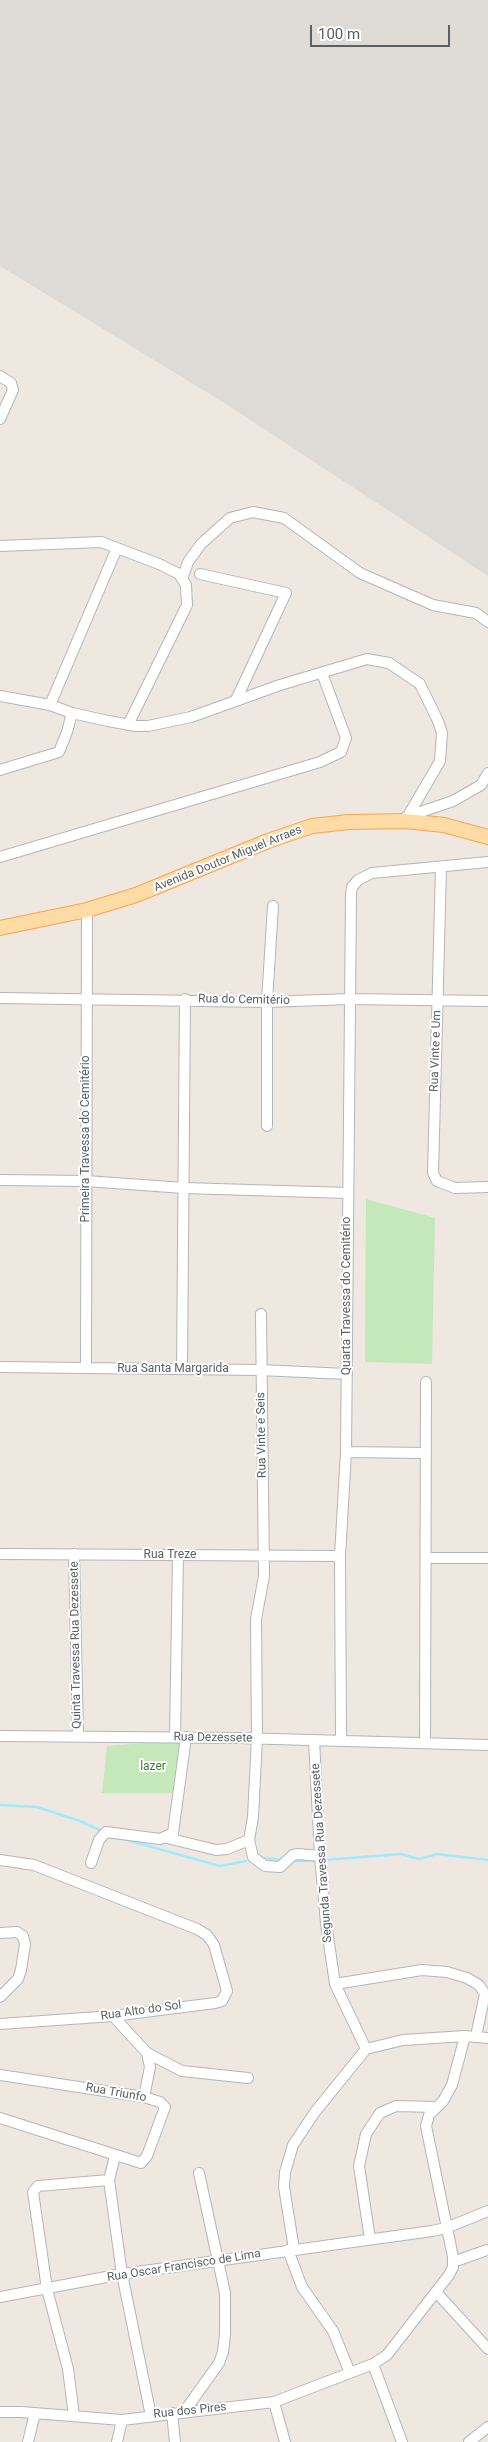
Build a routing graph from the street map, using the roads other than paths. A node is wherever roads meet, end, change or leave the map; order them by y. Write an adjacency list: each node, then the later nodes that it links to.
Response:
1 (0, 376): 2 (street)
2 (0, 419)
3 (0, 546): 4 (street)
4 (117, 548): 6 (street); 11 (street)
5 (200, 574): 10 (street)
6 (182, 579): 7 (street); 13 (street)
7 (488, 622)
8 (322, 673): 10 (street); 16 (street); 18 (street)
9 (0, 696): 11 (street)
10 (236, 700): 13 (street)
11 (50, 705): 12 (street)
12 (72, 713): 13 (street); 14 (street)
13 (128, 725)
14 (0, 770)
15 (488, 773): 16 (street)
16 (406, 819): 17 (main road, Avenida Doutor Miguel Arraes); 22 (main road, Avenida Doutor Miguel Arraes)
17 (488, 837)
18 (0, 857)
19 (488, 862): 20 (street, Quarta Travessa do Cemitério)
20 (441, 867): 26 (street, Quarta Travessa do Cemitério); 28 (street, Rua Vinte e Um)
21 (273, 906): 30 (street)
22 (87, 910): 23 (main road, Avenida Doutor Miguel Arraes); 25 (street, Primeira Travessa do Cemitério)
23 (0, 928)
24 (0, 998): 25 (street, Rua do Cemitério)
25 (87, 998): 27 (street, Rua do Cemitério); 33 (street, Primeira Travessa do Cemitério)
26 (350, 999): 28 (street, Rua do Cemitério); 30 (street, Rua do Cemitério); 36 (street, Quarta Travessa do Cemitério)
27 (185, 1000): 30 (street, Rua do Cemitério); 35 (street)
28 (438, 1000): 29 (street, Rua do Cemitério); 34 (street, Rua Vinte e Um)
29 (488, 1001)
30 (267, 1002): 31 (street)
31 (267, 1126)
32 (0, 1180): 33 (street)
33 (86, 1181): 35 (street); 39 (street, Primeira Travessa do Cemitério)
34 (488, 1187)
35 (184, 1188): 36 (street); 40 (street)
36 (348, 1193): 42 (street, Quarta Travessa do Cemitério)
37 (261, 1314): 41 (street, Rua Vinte e Seis)
38 (0, 1367): 39 (street, Rua Santa Margarida)
39 (86, 1368): 40 (street, Rua Santa Margarida)
40 (182, 1368): 41 (street, Rua Santa Margarida)
41 (260, 1370): 42 (street, Rua Santa Margarida); 48 (street, Rua Vinte e Seis)
42 (347, 1374): 44 (street, Quarta Travessa do Cemitério)
43 (426, 1382): 45 (street)
44 (346, 1452): 45 (street); 50 (street, Quarta Travessa do Cemitério)
45 (426, 1453): 51 (street)
46 (0, 1554): 47 (street, Rua Treze)
47 (74, 1554): 49 (street, Rua Treze); 54 (street, Quinta Travessa Rua Dezessete)
48 (264, 1555): 49 (street, Rua Treze); 50 (street, Rua Treze); 56 (street, Rua Vinte e Seis)
49 (178, 1556): 55 (street)
50 (340, 1556): 58 (street, Quarta Travessa do Cemitério)
51 (426, 1558): 52 (street); 59 (street)
52 (488, 1558)
53 (0, 1736): 54 (street, Rua Dezessete)
54 (78, 1736): 55 (street, Rua Dezessete)
55 (181, 1737): 56 (street, Rua Dezessete); 61 (street)
56 (257, 1738): 57 (street, Rua Dezessete); 62 (street, Rua Vinte e Seis)
57 (314, 1740): 58 (street, Rua Dezessete); 64 (street, Segunda Travessa Rua Dezessete)
58 (342, 1740): 59 (street, Rua Dezessete)
59 (425, 1742): 60 (street, Rua Dezessete)
60 (488, 1745)
61 (167, 1838): 62 (street); 65 (street)
62 (249, 1840): 64 (street)
63 (0, 1860): 70 (street, Rua Alto do Sol)
64 (320, 1860): 67 (street, Segunda Travessa Rua Dezessete)
65 (91, 1864)
66 (0, 1933): 68 (street)
67 (334, 1984): 69 (street); 74 (street, Segunda Travessa Rua Dezessete)
68 (0, 1997)
69 (486, 2002): 72 (street)
70 (113, 2016): 71 (street, Rua Alto do Sol); 75 (street)
71 (0, 2024)
72 (471, 2036): 73 (street); 74 (street); 79 (street)
73 (488, 2038)
74 (366, 2049): 87 (street)
75 (147, 2053): 77 (street); 78 (street)
76 (0, 2075): 78 (street, Rua Triunfo)
77 (248, 2078)
78 (144, 2097): 81 (street, Rua Triunfo)
79 (437, 2107): 85 (street); 86 (street)
80 (0, 2118): 81 (street)
81 (115, 2156): 83 (street)
82 (199, 2173): 89 (street)
83 (108, 2180): 91 (street); 92 (street)
84 (488, 2211): 85 (street, Rua Oscar Francisco de Lima)
85 (446, 2228): 86 (street, Rua Oscar Francisco de Lima); 90 (street)
86 (370, 2239): 87 (street, Rua Oscar Francisco de Lima)
87 (291, 2249): 89 (street, Rua Oscar Francisco de Lima); 97 (street)
88 (487, 2250): 90 (street)
89 (219, 2261): 91 (street, Rua Oscar Francisco de Lima); 100 (street)
90 (453, 2262): 93 (street, Rua dos Pires)
91 (122, 2274): 92 (street, Rua Oscar Francisco de Lima); 104 (street)
92 (47, 2288): 94 (street, Rua Oscar Francisco de Lima); 103 (street)
93 (436, 2292): 95 (street); 96 (street, Rua dos Pires)
94 (0, 2298)
95 (488, 2350)
96 (374, 2364): 97 (street, Rua dos Pires); 111 (street)
97 (350, 2373): 98 (street, Rua dos Pires)
98 (274, 2402): 100 (street, Rua dos Pires); 110 (street)
99 (0, 2412): 101 (street, Rua dos Pires)
100 (184, 2412): 102 (street, Rua dos Pires)
101 (35, 2413): 103 (street, Rua dos Pires); 107 (street)
102 (172, 2413): 104 (street, Rua dos Pires); 109 (street)
103 (74, 2416): 105 (street, Rua dos Pires)
104 (150, 2416): 105 (street, Rua dos Pires)
105 (122, 2420): 108 (street)
106 (488, 2428): 112 (street)
107 (28, 2442)
108 (116, 2442)
109 (175, 2442)
110 (285, 2442)
111 (400, 2442)
112 (469, 2442)

